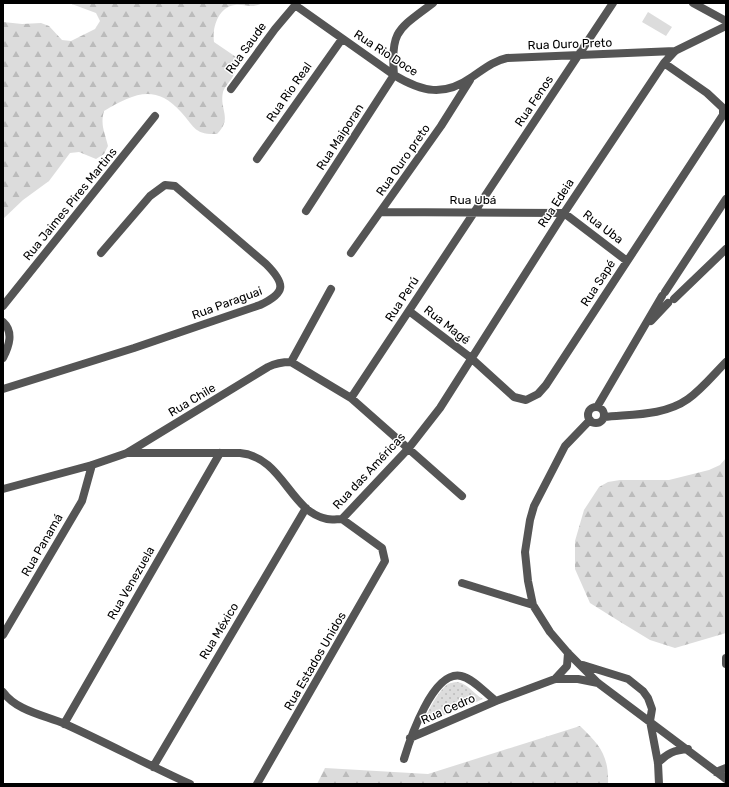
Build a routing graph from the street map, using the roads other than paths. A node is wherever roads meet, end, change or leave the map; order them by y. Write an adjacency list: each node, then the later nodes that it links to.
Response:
1 (433, 3): 11 (street)
2 (613, 3): 9 (street, Rua Fenos)
3 (693, 3): 5 (street)
4 (296, 4): 7 (street, Rua Rio Doce); 13 (street, Rua Saude)
5 (726, 21)
6 (726, 26): 8 (street, Rua Ouro Preto)
7 (342, 38): 11 (street, Rua Rio Doce); 15 (street, Rua Rio Real)
8 (675, 51): 9 (street, Rua Ouro Preto); 10 (street, Rua Ouro Preto)
9 (579, 54): 12 (street, Rua Ouro Preto); 19 (street, Rua Fenos)
10 (664, 63): 20 (street, Rua Edeia); 24 (street, Rua Sapé)
11 (394, 75): 12 (street, Rua Rio Doce); 17 (street, Rua Maiporan)
12 (471, 78): 18 (street, Rua Ouro preto)
13 (231, 89)
14 (155, 116): 28 (street, Rua Jaimes Pires Martins)
15 (257, 159)
16 (726, 199): 26 (street)
17 (306, 211)
18 (382, 212): 19 (street, Rua Ubá); 23 (street, Rua Ouro preto)
19 (474, 212): 20 (street, Rua Ubá); 29 (street, Rua Perú)
20 (564, 213): 24 (street, Rua Uba); 33 (street, Rua Edeia)
21 (726, 249): 27 (street)
22 (101, 253): 36 (street, Rua Paraguai)
23 (352, 253)
24 (627, 261): 33 (street, Rua Sapé)
25 (331, 289): 34 (street)
26 (663, 294): 27 (street); 31 (street)
27 (671, 301): 31 (street)
28 (3, 306)
29 (409, 311): 33 (street, Rua Magé); 37 (street, Rua Perú)
30 (3, 322): 32 (street)
31 (639, 333): 38 (street)
32 (3, 358)
33 (471, 358): 41 (street, Rua das Américas)
34 (291, 362): 37 (street); 42 (street, Rua Chile)
35 (726, 362): 39 (street)
36 (3, 389)
37 (351, 398): 41 (street)
38 (597, 406): 39 (street); 40 (street)
39 (604, 417): 40 (street)
40 (590, 420): 50 (street)
41 (408, 449): 46 (street); 48 (street, Rua das Américas)
42 (127, 453): 43 (street, Rua das Américas); 44 (street)
43 (220, 453): 47 (street, Rua das Américas); 61 (street, Rua Venezuela)
44 (92, 465): 45 (street); 51 (street, Rua Panamá)
45 (3, 489)
46 (462, 496)
47 (306, 508): 48 (street, Rua das Américas); 66 (street, Rua México)
48 (342, 519): 71 (street, Rua Estados Unidos)
49 (462, 583): 50 (street)
50 (533, 604): 52 (street)
51 (3, 634)
52 (568, 653): 54 (street); 56 (street)
53 (726, 658): 55 (street)
54 (579, 664): 57 (street); 60 (street)
55 (726, 664)
56 (555, 679): 57 (street, Rua Cedro); 59 (street, Rua Cedro)
57 (598, 683): 60 (street)
58 (3, 692): 61 (street)
59 (496, 701): 62 (street, Rua Cedro); 62 (street, Rua Cedro)
60 (650, 721): 63 (street); 65 (street)
61 (64, 724): 66 (street)
62 (410, 738): 64 (street, Rua Cedro)
63 (688, 749): 65 (street); 68 (street)
64 (404, 759)
65 (658, 762): 72 (street)
66 (153, 767): 70 (street)
67 (726, 768): 68 (street)
68 (716, 772): 69 (street)
69 (726, 779)
70 (190, 784)
71 (257, 784)
72 (659, 784)

